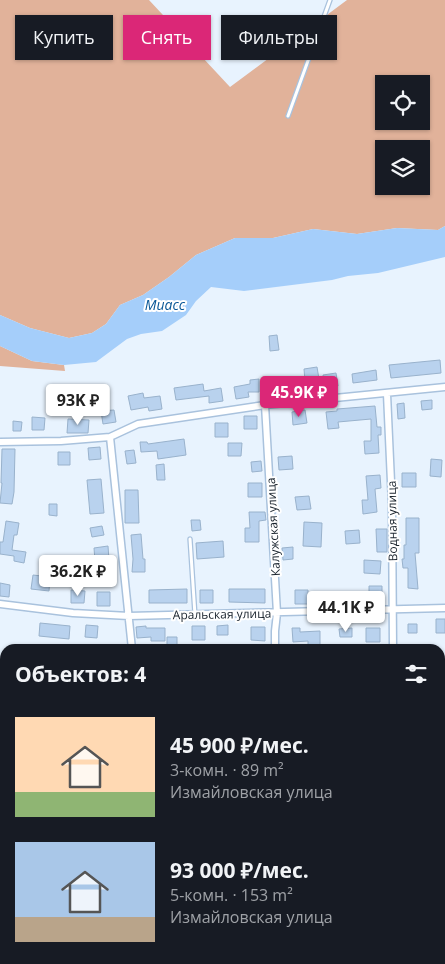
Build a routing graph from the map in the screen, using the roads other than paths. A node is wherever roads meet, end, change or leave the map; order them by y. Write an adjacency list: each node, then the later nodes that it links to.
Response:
1 (330, 0): 2 (lane)
2 (288, 116)
3 (445, 388): 4 (street)
4 (387, 394): 5 (street); 11 (street, Водная улица)
5 (265, 405): 6 (street); 12 (street, Калужская улица)
6 (110, 437): 7 (street); 14 (street)
7 (0, 442)
8 (190, 539): 13 (lane)
9 (0, 604): 14 (street, Аральская улица)
10 (445, 608): 11 (street, Аральская улица)
11 (392, 610): 12 (street, Аральская улица); 17 (street, Водная улица)
12 (277, 613): 13 (street, Аральская улица); 16 (street, Калужская улица)
13 (195, 615): 14 (street, Аральская улица)
14 (129, 616): 15 (street)
15 (132, 644)
16 (275, 644)
17 (393, 644)

